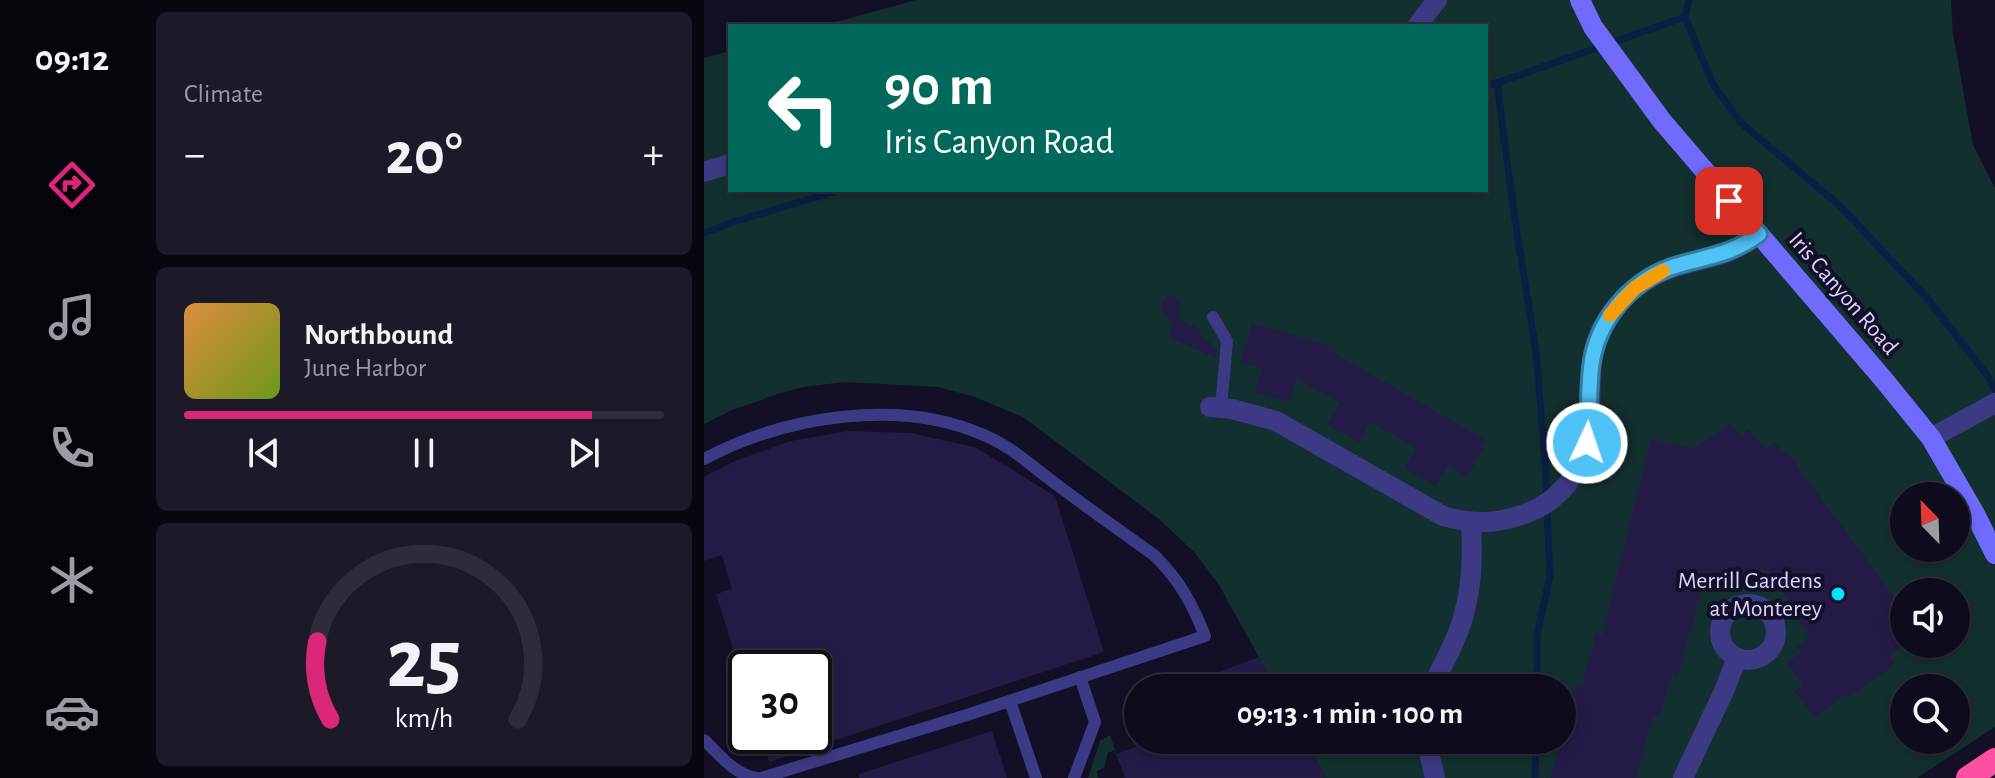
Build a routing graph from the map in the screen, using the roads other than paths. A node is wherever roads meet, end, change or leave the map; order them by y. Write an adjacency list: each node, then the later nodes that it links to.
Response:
1 (1437, 0): 3 (street)
2 (1580, 0): 6 (street, Iris Canyon Road)
3 (1419, 24)
4 (728, 165): 5 (street)
5 (704, 172)
6 (1759, 234): 10 (street, Iris Canyon Road); 12 (street)
7 (1213, 317): 9 (lane)
8 (1995, 403): 10 (street)
9 (1215, 407): 12 (street)
10 (1931, 438): 13 (street, Iris Canyon Road)
11 (704, 459): 16 (lane)
12 (1471, 523): 15 (street)
13 (1995, 554)
14 (1737, 658): 25 (street)
15 (1438, 674)
16 (1080, 677): 17 (lane); 23 (lane)
17 (1010, 701): 21 (lane); 22 (lane)
18 (704, 740): 21 (lane)
19 (1429, 754): 24 (street)
20 (1995, 760): 26 (highway)
21 (758, 778)
22 (1036, 778)
23 (1074, 778)
24 (1435, 778)
25 (1683, 778)
26 (1968, 778)

